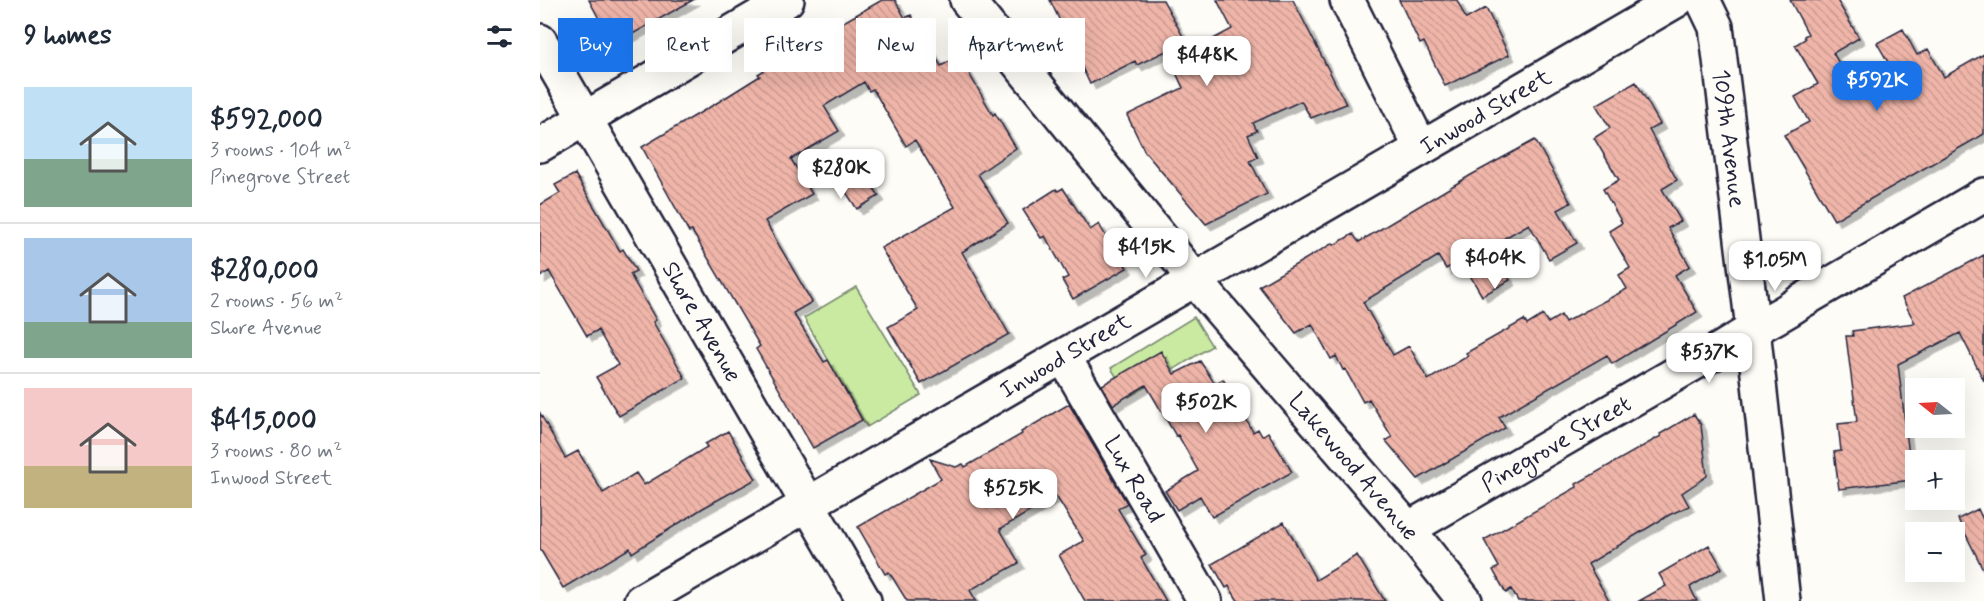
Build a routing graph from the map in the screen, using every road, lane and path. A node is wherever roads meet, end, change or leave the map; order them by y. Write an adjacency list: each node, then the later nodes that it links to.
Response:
1 (787, 0): 7 (street)
2 (966, 0): 11 (street, Lakewood Avenue)
3 (1347, 0): 9 (street)
4 (1677, 0): 9 (street, Inwood Street)
5 (1703, 0): 12 (street, 109th Avenue)
6 (540, 41): 7 (street, Shore Avenue)
7 (585, 120): 8 (street); 14 (street, Shore Avenue)
8 (540, 145)
9 (1422, 148): 11 (street, Inwood Street)
10 (1984, 195): 12 (street, Pinegrove Street)
11 (1195, 279): 13 (street, Inwood Street); 15 (street, Lakewood Avenue)
12 (1754, 329): 15 (street, Pinegrove Street); 20 (street, 109th Avenue)
13 (1064, 357): 14 (street, Inwood Street); 18 (street, Lux Road)
14 (808, 504): 16 (street, Inwood Street); 17 (street, Shore Avenue)
15 (1408, 529): 19 (street, Lakewood Avenue)
16 (640, 601)
17 (864, 601)
18 (1205, 601)
19 (1465, 601)
20 (1784, 601)

